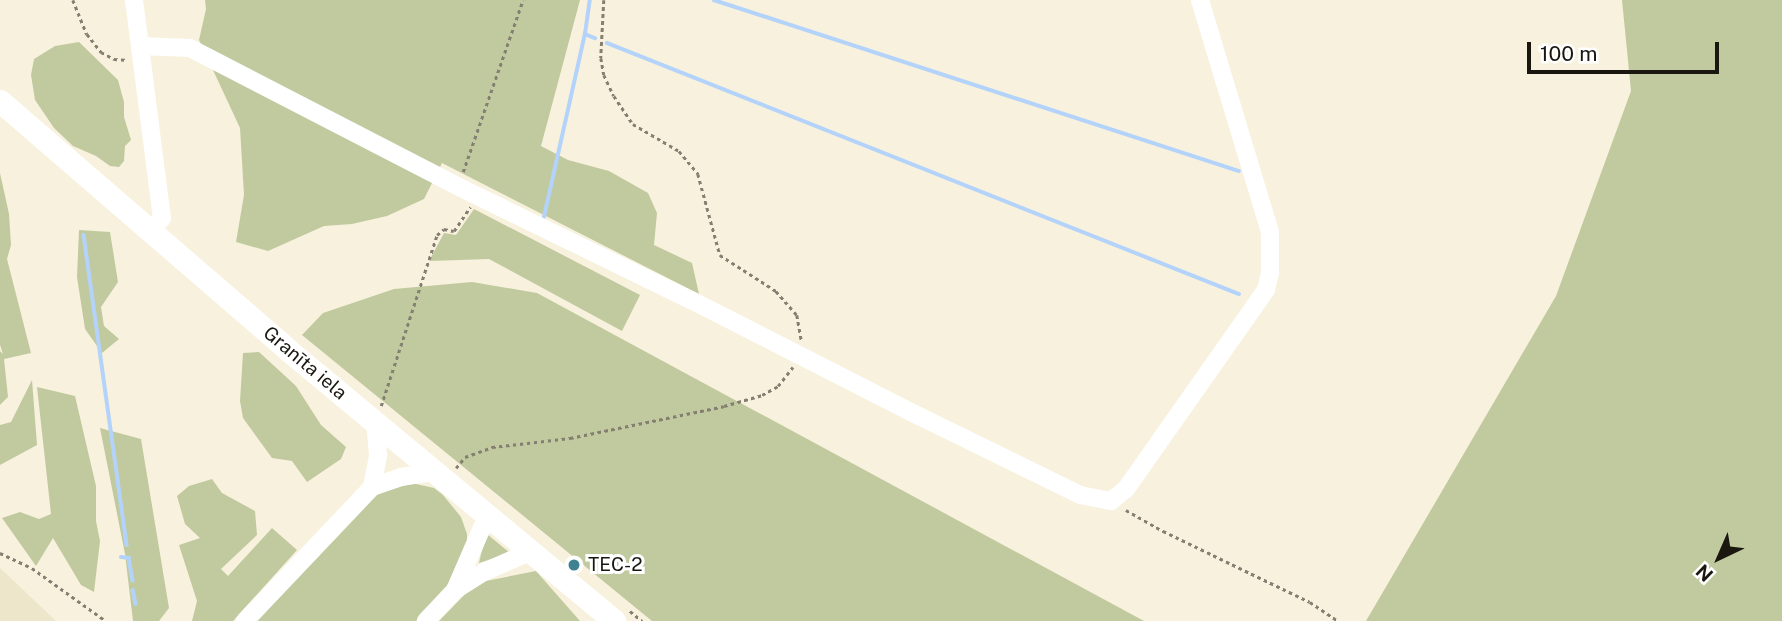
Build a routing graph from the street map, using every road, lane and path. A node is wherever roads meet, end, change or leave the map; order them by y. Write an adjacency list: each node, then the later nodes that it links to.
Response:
1 (74, 0): 6 (path)
2 (134, 0): 6 (street)
3 (523, 0): 8 (path)
4 (604, 0): 11 (path)
5 (1200, 0): 15 (street)
6 (141, 53): 8 (street); 10 (street)
7 (0, 101): 10 (main road, Granīta iela)
8 (459, 187): 9 (street)
9 (477, 195): 11 (street); 12 (path)
10 (149, 232): 12 (main road, Granīta iela)
11 (799, 357): 13 (path); 15 (street)
12 (375, 423): 13 (main road, Granīta iela); 14 (street)
13 (439, 477): 14 (street); 16 (main road, Granīta iela)
14 (372, 487): 21 (street)
15 (1111, 501): 24 (path)
16 (487, 516): 17 (main road, Granīta iela); 19 (street)
17 (530, 552): 19 (street); 23 (main road, Granīta iela)
18 (0, 554): 20 (path)
19 (455, 590): 22 (street)
20 (106, 621)
21 (245, 621)
22 (426, 621)
23 (614, 621)
24 (1338, 621)

